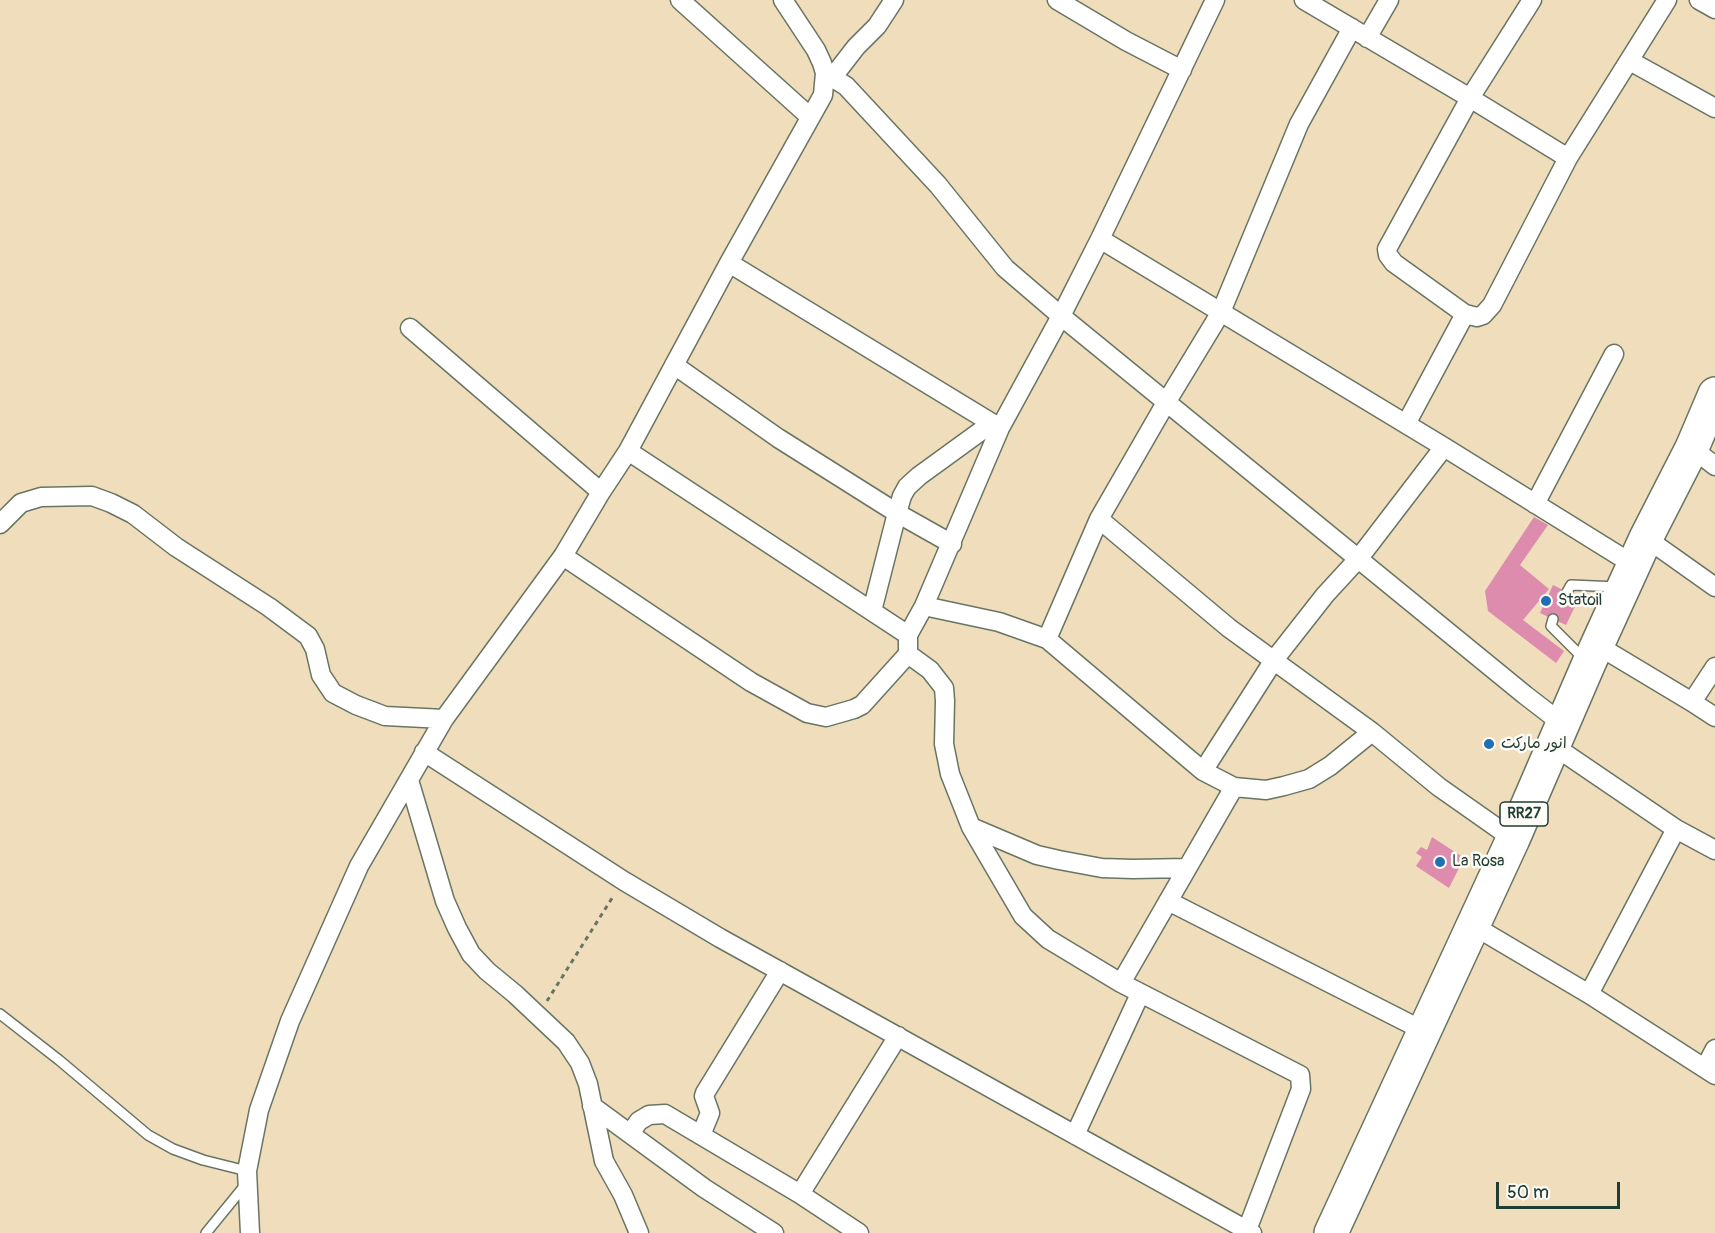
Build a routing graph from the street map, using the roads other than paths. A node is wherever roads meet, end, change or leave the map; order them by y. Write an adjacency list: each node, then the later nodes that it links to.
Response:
1 (680, 0): 18 (street)
2 (783, 0): 15 (street)
3 (894, 0): 15 (street)
4 (1058, 0): 14 (street)
5 (1215, 0): 14 (street)
6 (1304, 0): 12 (street)
7 (1389, 0): 12 (street)
8 (1532, 0): 16 (street)
9 (1667, 0): 13 (street)
10 (1698, 0): 11 (street)
11 (1715, 9)
12 (1360, 33): 16 (street); 22 (street)
13 (1630, 61): 17 (street); 19 (street)
14 (1182, 70): 20 (street)
15 (829, 75): 18 (street); 24 (street)
16 (1470, 98): 19 (street); 23 (street)
17 (1715, 108)
18 (809, 116): 21 (street)
19 (1568, 158): 23 (street)
20 (1100, 239): 22 (street); 24 (street)
21 (729, 263): 27 (street); 31 (street)
22 (1221, 312): 29 (street); 30 (street)
23 (1465, 314): 30 (street)
24 (1061, 316): 29 (street); 31 (street)
25 (410, 328): 35 (street)
26 (1614, 354): 36 (street)
27 (674, 365): 33 (street); 37 (street)
28 (1715, 394): 34 (highway, RR27)
29 (1167, 401): 38 (street); 42 (street)
30 (1406, 424): 32 (street)
31 (996, 425): 37 (street); 40 (street)
32 (1444, 447): 36 (street); 42 (street)
33 (628, 451): 35 (street); 47 (street)
34 (1703, 457): 43 (highway, RR27)
35 (601, 492): 41 (street)
36 (1535, 504): 43 (street)
37 (897, 513): 40 (street); 47 (street)
38 (1099, 519): 50 (street); 53 (street)
39 (0, 524): 57 (street)
40 (952, 544): 46 (street)
41 (563, 556): 51 (street); 57 (street)
42 (1359, 558): 53 (street); 59 (street)
43 (1634, 563): 44 (street); 45 (lane); 52 (highway, RR27)
44 (1715, 587)
45 (1567, 592)
46 (924, 606): 49 (street); 50 (street)
47 (872, 611): 49 (street)
48 (1553, 619): 52 (lane)
49 (908, 635): 51 (street)
50 (1047, 639): 61 (street)
51 (908, 654): 64 (street)
52 (1593, 654): 55 (street); 59 (highway, RR27)
53 (1274, 660): 58 (street); 61 (street)
54 (1715, 667): 55 (street)
55 (1692, 702): 56 (street)
56 (1715, 717)
57 (444, 719): 60 (street)
58 (1372, 732): 63 (street); 66 (street)
59 (1559, 736): 65 (street); 66 (highway, RR27)
60 (424, 752): 62 (street); 71 (street)
61 (1203, 771): 63 (street)
62 (409, 780): 80 (street); 84 (street)
63 (1234, 787): 68 (street)
64 (971, 827): 68 (street); 72 (street)
65 (1676, 828): 67 (street); 74 (street)
66 (1514, 840): 70 (highway, RR27)
67 (1715, 850)
68 (1187, 868): 69 (street)
69 (1168, 901): 72 (street); 76 (street)
70 (1474, 926): 74 (street); 76 (highway, RR27)
71 (780, 971): 77 (street); 82 (street)
72 (1121, 983): 73 (street)
73 (1140, 994): 83 (street); 87 (street)
74 (1589, 994): 79 (street)
75 (0, 1014): 84 (lane)
76 (1424, 1031): 86 (highway, RR27)
77 (898, 1036): 83 (street); 85 (street)
78 (1715, 1049): 79 (street)
79 (1710, 1072)
80 (592, 1106): 81 (street); 90 (street)
81 (630, 1133): 82 (street); 91 (street)
82 (701, 1135): 85 (street)
83 (1075, 1135): 87 (street)
84 (247, 1177): 88 (lane); 89 (street)
85 (800, 1194): 92 (street)
86 (1336, 1231)
87 (1250, 1232)
88 (206, 1233)
89 (250, 1233)
90 (639, 1233)
91 (774, 1233)
92 (859, 1233)

